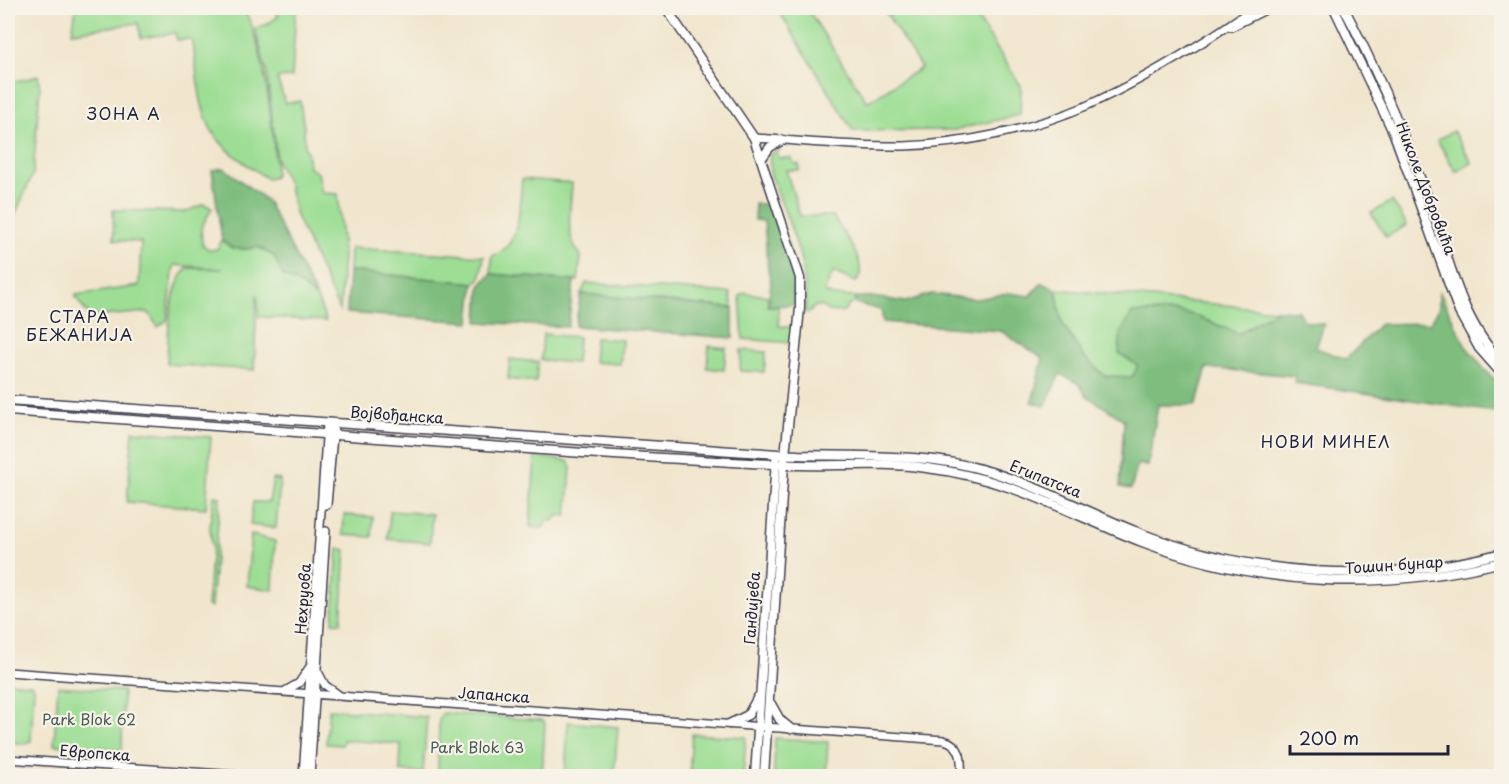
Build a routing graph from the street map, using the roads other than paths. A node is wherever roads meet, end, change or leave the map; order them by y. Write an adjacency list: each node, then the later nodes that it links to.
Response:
1 (666, 8): 7 (main road, Гандијева)
2 (1255, 8): 6 (street)
3 (1269, 8): 6 (street)
4 (1334, 8): 11 (main road, Николе Добровића)
5 (1344, 8): 10 (main road, Николе Добровића)
6 (1210, 38): 8 (street)
7 (754, 138): 8 (street); 9 (main road, Гандијева)
8 (783, 140): 9 (main road)
9 (762, 158): 16 (main road, Гандијева)
10 (1502, 362)
11 (1502, 374)
12 (8, 400): 14 (main road, Војвођанска)
13 (8, 411): 15 (main road, Војвођанска)
14 (330, 424): 15 (street, Нехруова); 16 (main road, Војвођанска)
15 (330, 434): 17 (main road, Војвођанска); 21 (street, Нехруова)
16 (783, 451): 17 (main road, Гандијева); 20 (main road, Египатска)
17 (779, 465): 20 (main road, Египатска); 25 (main road, Гандијева); 27 (main road, Гандијева)
18 (1502, 553): 20 (main road, Тошин бунар)
19 (1502, 562): 20 (main road, Тошин бунар)
20 (1288, 574)
21 (313, 667): 23 (street); 24 (street, Нехруова); 26 (street)
22 (8, 672): 23 (street, Јапанска)
23 (281, 692): 24 (street, Јапанска)
24 (311, 694): 26 (street, Јапанска); 34 (street, Нехруова); 35 (street, Нехруова)
25 (759, 694): 28 (main road); 29 (main road, Гандијева)
26 (341, 696): 28 (street, Јапанска)
27 (770, 696): 30 (main road, Гандијева); 31 (main road)
28 (729, 724): 29 (street, Јапанска)
29 (758, 727): 30 (street, Јапанска); 36 (main road, Гандијева)
30 (768, 727): 31 (street, Јапанска); 37 (main road, Гандијева)
31 (791, 729): 38 (street, Јапанска)
32 (8, 759): 33 (street, Европска)
33 (251, 777)
34 (303, 777)
35 (310, 777)
36 (755, 777)
37 (765, 777)
38 (961, 777)

